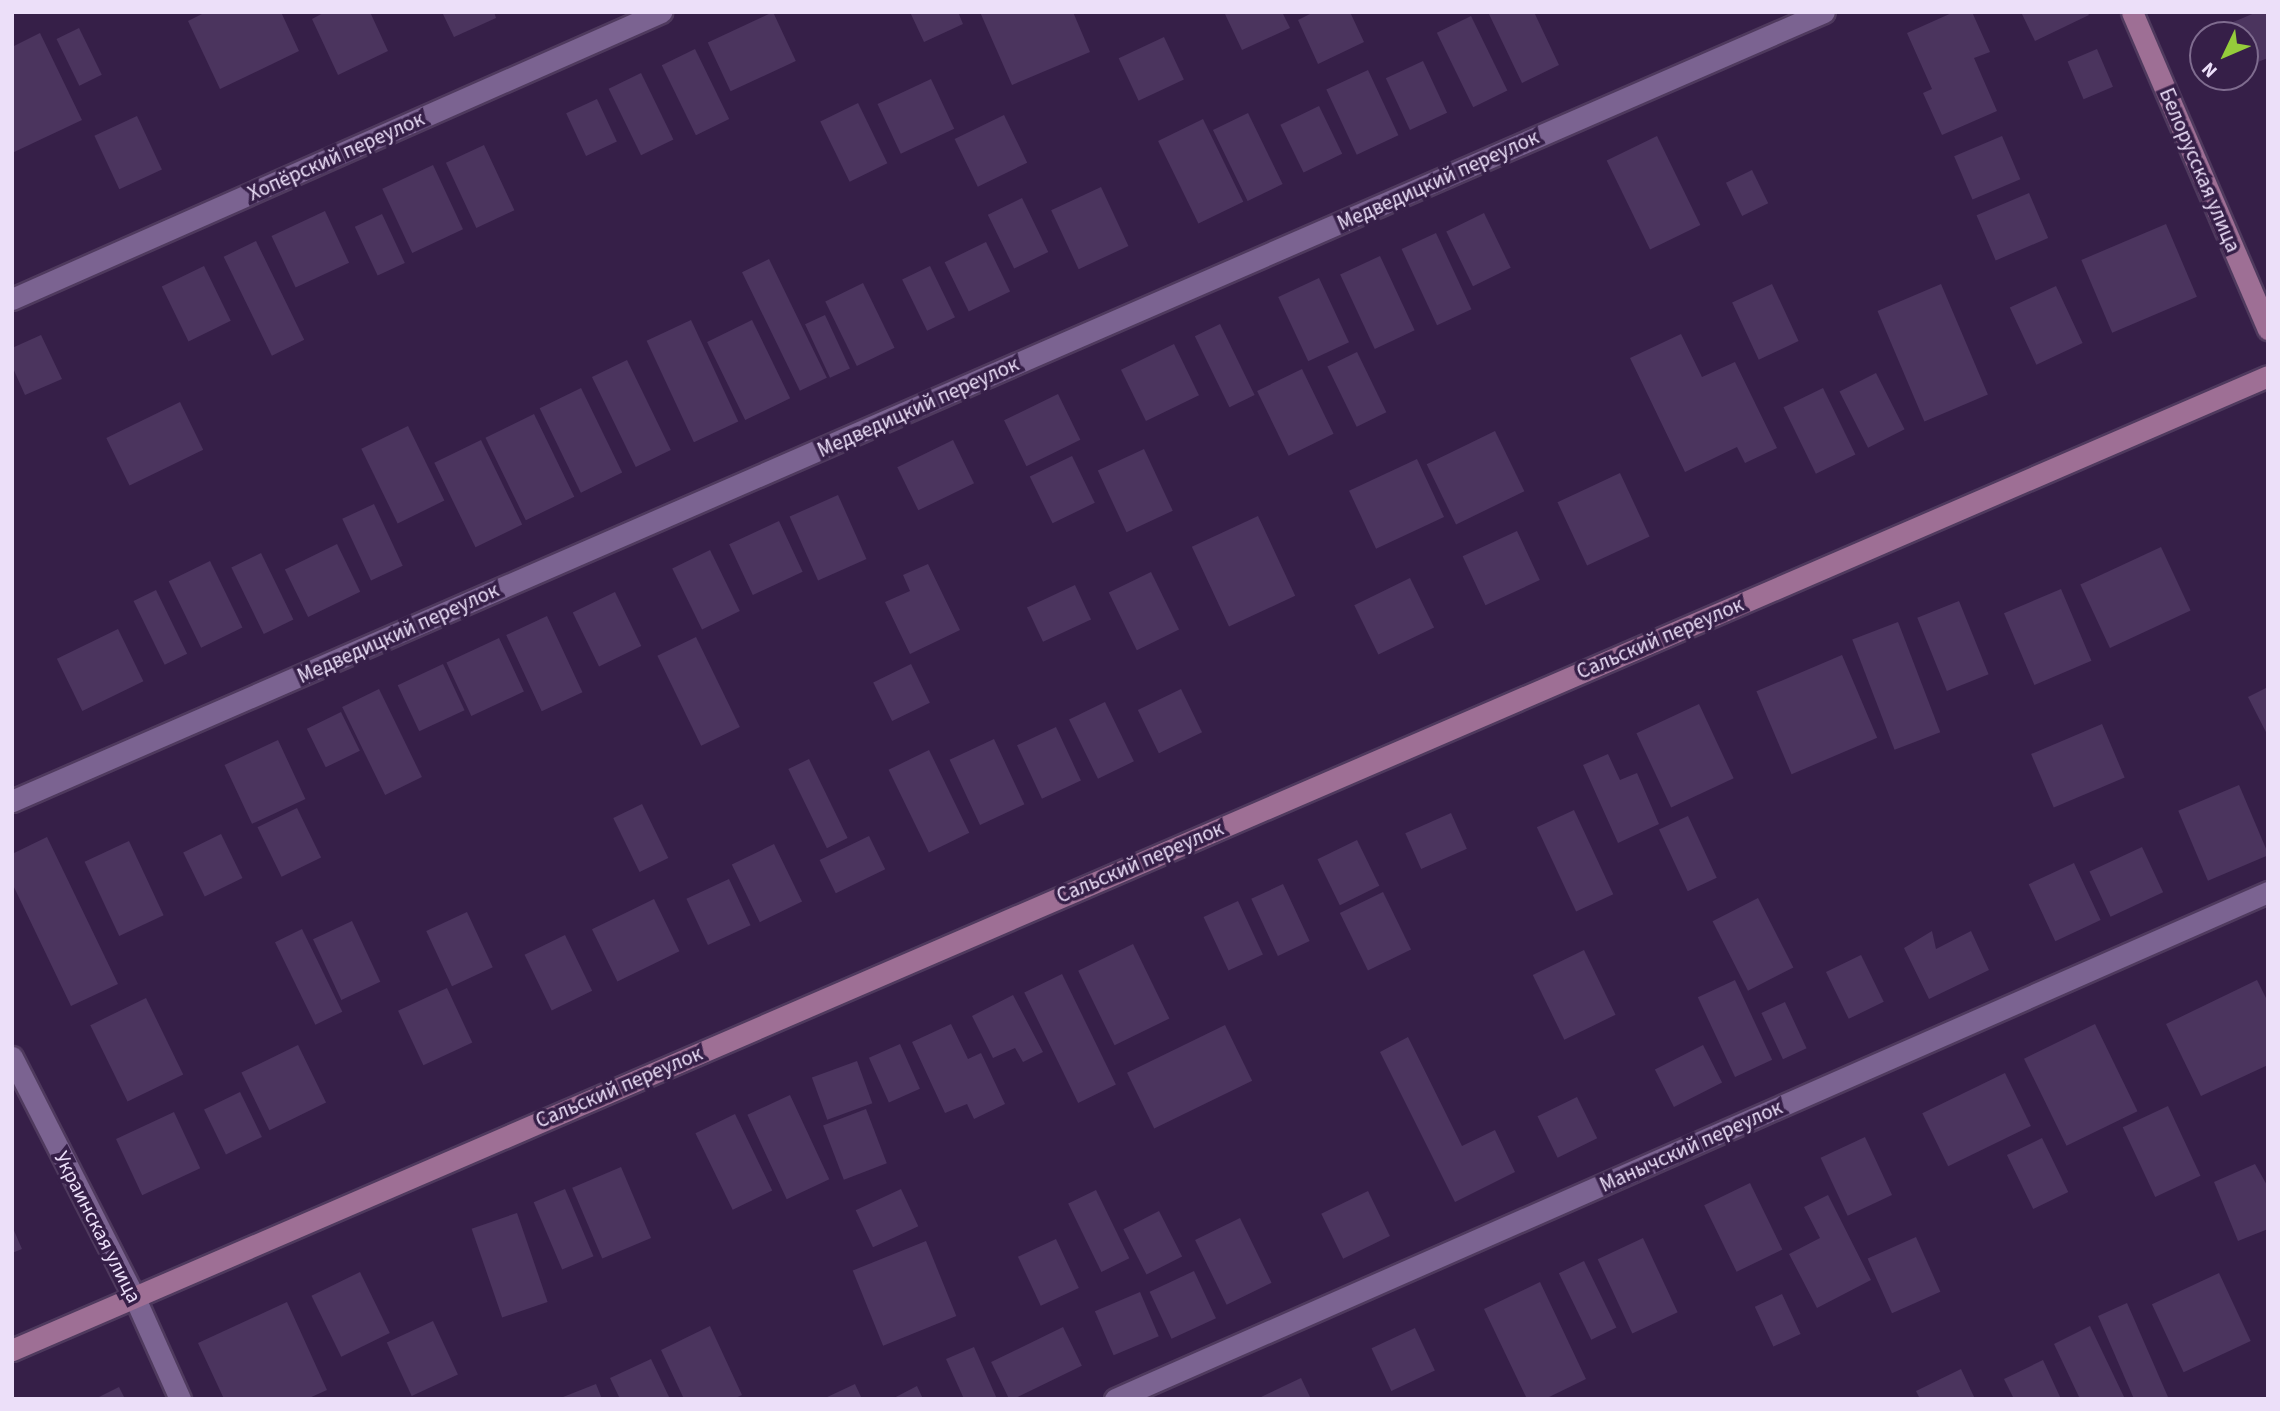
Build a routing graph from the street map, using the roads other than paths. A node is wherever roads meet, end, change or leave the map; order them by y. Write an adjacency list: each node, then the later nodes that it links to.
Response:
1 (661, 12): 4 (street, Хопёрский переулок)
2 (1824, 12): 7 (street, Медведицкий переулок)
3 (2132, 12): 5 (main road, Белорусская улица)
4 (12, 299)
5 (2268, 329)
6 (2268, 376): 10 (main road, Сальский переулок)
7 (12, 801)
8 (2268, 892): 13 (street, Манычский переулок)
9 (12, 1056): 10 (street, Украинская улица)
10 (134, 1296): 11 (main road, Сальский переулок); 12 (street, Украинская улица)
11 (12, 1350)
12 (180, 1399)
13 (1115, 1399)

